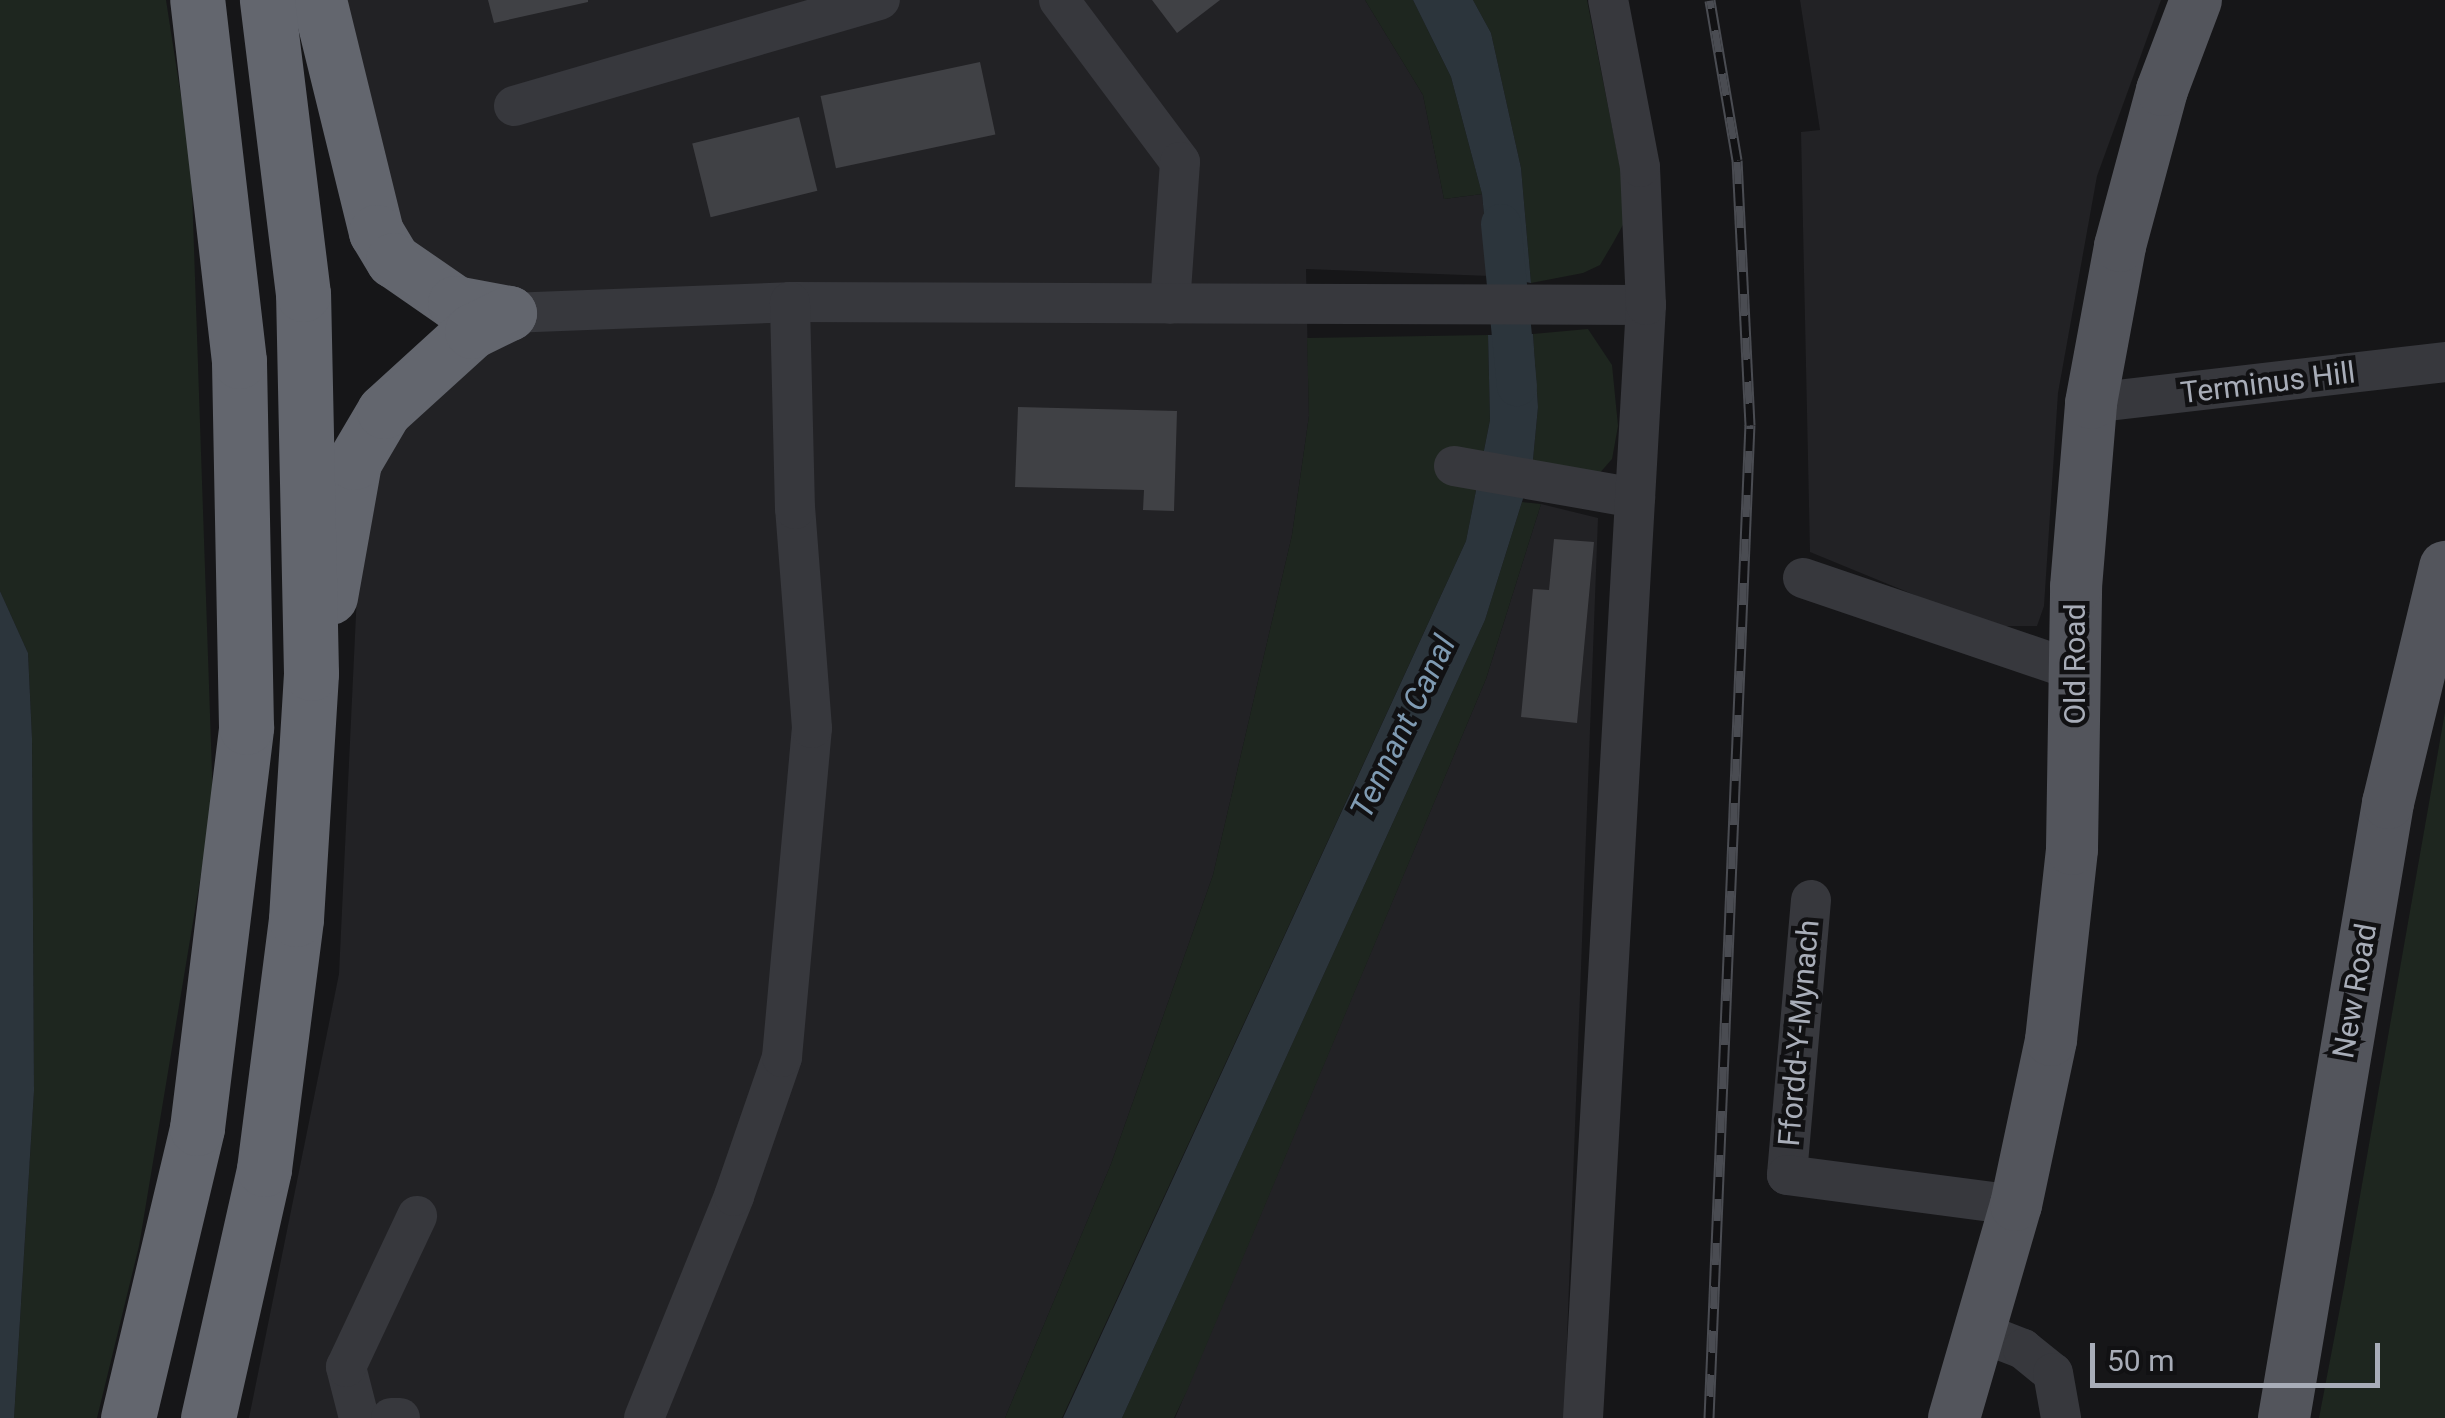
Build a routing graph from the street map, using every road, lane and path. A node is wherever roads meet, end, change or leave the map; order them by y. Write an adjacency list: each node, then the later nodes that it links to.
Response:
1 (196, 0): 25 (highway)
2 (268, 0): 20 (highway)
3 (319, 0): 12 (highway)
4 (880, 0): 8 (street)
5 (1059, 0): 10 (street)
6 (1608, 0): 11 (street)
7 (2196, 0): 14 (main road, Old Road)
8 (514, 106)
9 (790, 302): 10 (street); 12 (street); 30 (street)
10 (1170, 304): 11 (street)
11 (1646, 305): 16 (street)
12 (509, 313): 20 (highway)
13 (2445, 362): 14 (street, Terminus Hill)
14 (2091, 403): 19 (main road, Old Road)
15 (1454, 466): 16 (street)
16 (1635, 498): 31 (street)
17 (2445, 567): 34 (main road, New Road)
18 (1803, 578): 19 (street)
19 (2076, 671): 22 (main road, Old Road)
20 (311, 673): 26 (highway)
21 (1811, 900): 22 (street, Ffordd-Y-Mynach)
22 (2016, 1205): 24 (main road, Old Road)
23 (416, 1216): 27 (street)
24 (1982, 1333): 32 (main road, Old Road); 33 (street)
25 (128, 1418)
26 (208, 1418)
27 (359, 1418)
28 (390, 1418): 29 (street)
29 (400, 1418)
30 (644, 1418)
31 (1582, 1418)
32 (1954, 1418)
33 (2062, 1418)
34 (2284, 1418)

